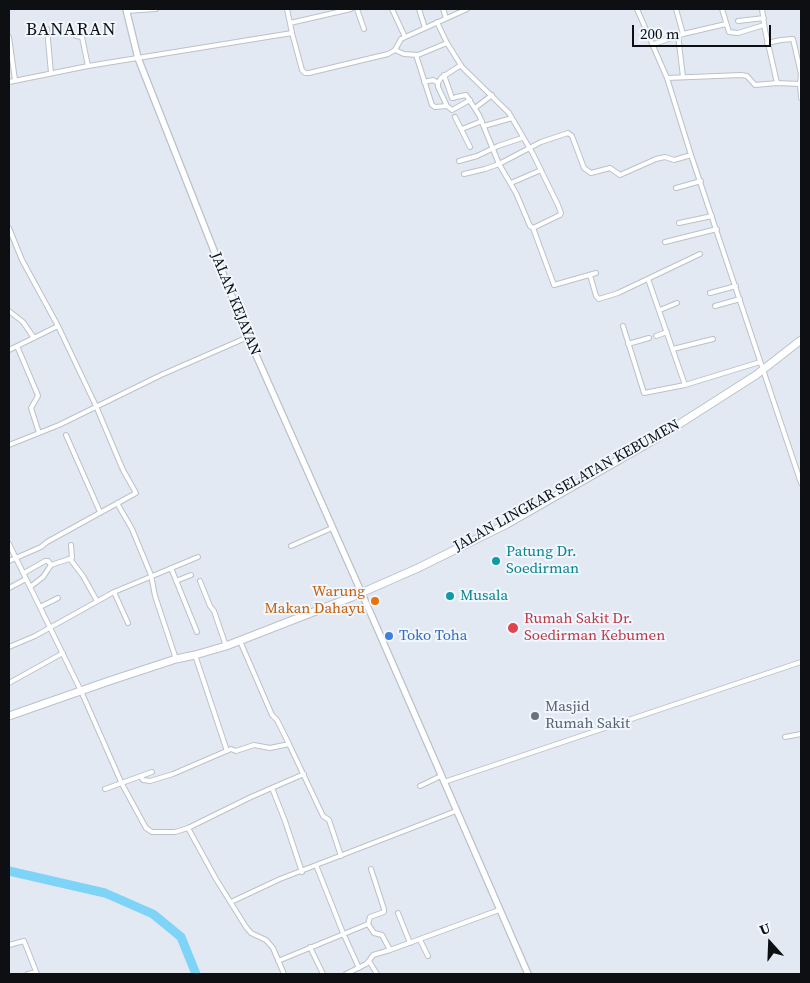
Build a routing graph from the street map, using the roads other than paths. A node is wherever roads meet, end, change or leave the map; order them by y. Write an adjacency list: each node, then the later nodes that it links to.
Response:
1 (156, 9): 13 (street)
2 (287, 9): 18 (street)
3 (350, 9): 18 (street)
4 (357, 9): 23 (street)
5 (392, 9): 28 (street)
6 (419, 9): 21 (street)
7 (442, 9): 14 (street)
8 (467, 9): 14 (street)
9 (637, 9): 31 (street)
10 (676, 9): 25 (street)
11 (722, 9): 19 (street)
12 (762, 9): 15 (street)
13 (126, 10): 34 (main road, JALAN KEJAYAN)
14 (446, 18): 17 (street)
15 (764, 18): 16 (street); 20 (street)
16 (738, 21)
17 (437, 22): 21 (street); 29 (street)
18 (290, 23): 24 (street)
19 (726, 24): 20 (street); 25 (street)
20 (764, 25): 30 (street)
21 (425, 28): 28 (street)
22 (47, 29): 37 (street)
23 (364, 29)
24 (292, 33): 32 (street); 34 (street)
25 (680, 34): 31 (street); 39 (street)
26 (9, 36): 41 (street)
27 (76, 36): 36 (street)
28 (405, 37): 32 (street)
29 (447, 43): 33 (street); 35 (street)
30 (768, 43): 45 (street); 46 (street)
31 (654, 44): 40 (street)
32 (395, 50): 33 (street)
33 (416, 56): 43 (street)
34 (138, 58): 36 (street); 93 (main road, JALAN KEJAYAN)
35 (461, 65): 38 (street); 49 (street)
36 (88, 66): 37 (street)
37 (51, 73): 41 (street)
38 (444, 76): 44 (street); 47 (street)
39 (684, 77): 40 (street); 45 (street)
40 (667, 78): 63 (street)
41 (15, 80): 42 (street)
42 (9, 82)
43 (424, 82): 44 (street); 52 (street)
44 (438, 83): 48 (street)
45 (777, 83): 46 (street)
46 (800, 84): 50 (street)
47 (449, 90): 48 (street); 51 (street)
48 (440, 94): 52 (street)
49 (492, 95): 53 (street); 55 (street)
50 (801, 98)
51 (470, 100): 52 (street); 53 (street)
52 (447, 106)
53 (475, 108): 56 (street)
54 (456, 117): 58 (street)
55 (512, 118): 57 (street); 59 (street)
56 (482, 121): 57 (street); 58 (street)
57 (484, 126): 61 (street)
58 (462, 129): 60 (street)
59 (522, 138): 61 (street); 62 (street)
60 (470, 147)
61 (493, 149): 64 (street); 65 (street)
62 (530, 149): 63 (street); 65 (street); 66 (street)
63 (691, 155): 68 (street)
64 (459, 161)
65 (500, 164): 67 (street); 69 (street)
66 (541, 170): 69 (street); 74 (street)
67 (464, 174)
68 (700, 181): 70 (street); 71 (street)
69 (511, 184): 74 (street)
70 (676, 188)
71 (712, 216): 72 (street); 75 (street)
72 (679, 223)
73 (9, 228): 77 (street)
74 (533, 228): 81 (street)
75 (717, 229): 76 (street); 83 (street)
76 (664, 242)
77 (15, 246): 78 (street); 90 (street)
78 (9, 248)
79 (700, 254): 82 (street)
80 (596, 273): 81 (street)
81 (590, 275): 82 (street)
82 (648, 279): 88 (street)
83 (736, 286): 84 (street); 85 (street)
84 (710, 293)
85 (740, 299): 87 (street); 103 (street)
86 (677, 303): 88 (street)
87 (715, 306)
88 (660, 310): 92 (street)
89 (9, 311): 95 (street)
90 (58, 326): 95 (street); 106 (street)
91 (623, 326): 99 (street)
92 (667, 332): 94 (street); 101 (street)
93 (248, 336): 106 (street); 113 (main road, JALAN KEJAYAN)
94 (656, 336)
95 (34, 338): 100 (street)
96 (649, 338): 99 (street)
97 (713, 339): 101 (street)
98 (801, 340): 104 (highway, JALAN LINGKAR SELATAN KEBUMEN)
99 (628, 344): 105 (street)
100 (17, 346): 102 (street); 107 (street)
101 (673, 349): 105 (street)
102 (9, 350)
103 (760, 362): 104 (street); 105 (street)
104 (763, 370): 110 (street); 132 (highway, JALAN LINGKAR SELATAN KEBUMEN)
105 (685, 385)
106 (96, 406): 107 (street); 111 (street)
107 (39, 433): 109 (street)
108 (66, 435): 112 (street)
109 (9, 445)
110 (801, 483)
111 (117, 503): 112 (street); 125 (street)
112 (100, 512): 118 (street)
113 (332, 528): 116 (street); 132 (main road, JALAN KEJAYAN)
114 (9, 544): 118 (street)
115 (71, 545): 119 (street)
116 (290, 546)
117 (198, 557): 122 (street)
118 (16, 558): 120 (street); 123 (street)
119 (70, 559): 121 (street); 134 (street)
120 (9, 561)
121 (51, 565): 123 (street); 129 (street)
122 (171, 568): 125 (street); 127 (street)
123 (24, 573): 126 (street)
124 (191, 575): 127 (street)
125 (151, 576): 131 (street); 144 (street)
126 (26, 579): 129 (street); 130 (street)
127 (176, 581): 138 (street)
128 (200, 581): 140 (street)
129 (30, 587): 135 (street)
130 (9, 588)
131 (114, 592): 134 (street); 136 (street)
132 (361, 593): 139 (highway, JALAN LINGKAR SELATAN KEBUMEN); 156 (main road, JALAN KEJAYAN)
133 (58, 598): 135 (street)
134 (97, 601): 137 (street)
135 (40, 606): 137 (street)
136 (128, 623)
137 (50, 628): 141 (street); 142 (street)
138 (197, 632)
139 (240, 641): 140 (highway, JALAN LINGKAR SELATAN KEBUMEN); 151 (street)
140 (226, 646): 143 (highway, JALAN LINGKAR SELATAN KEBUMEN)
141 (9, 647)
142 (63, 653): 146 (street); 147 (street)
143 (195, 656): 144 (highway, JALAN LINGKAR SELATAN KEBUMEN); 152 (street)
144 (176, 659): 147 (highway, JALAN LINGKAR SELATAN KEBUMEN)
145 (801, 662): 156 (street)
146 (9, 682)
147 (81, 691): 148 (highway, JALAN LINGKAR SELATAN KEBUMEN); 157 (street)
148 (9, 716)
149 (801, 734): 150 (street)
150 (785, 737)
151 (289, 744): 152 (street); 154 (street)
152 (227, 750): 155 (street)
153 (152, 772): 155 (street)
154 (304, 774): 159 (street); 163 (street)
155 (140, 777): 157 (street)
156 (443, 779): 158 (street); 161 (main road, JALAN KEJAYAN)
157 (122, 784): 160 (street); 162 (street)
158 (420, 786)
159 (272, 788): 162 (street); 166 (street)
160 (105, 789)
161 (456, 812): 163 (street); 168 (main road, JALAN KEJAYAN)
162 (188, 828): 167 (street)
163 (341, 856): 164 (street)
164 (316, 865): 166 (street); 171 (street)
165 (371, 869): 170 (street)
166 (302, 872): 167 (street)
167 (231, 902): 178 (street)
168 (499, 910): 172 (street); 187 (main road, JALAN KEJAYAN)
169 (398, 913): 173 (street)
170 (365, 925): 171 (street); 176 (street)
171 (343, 933): 175 (street); 180 (street)
172 (420, 940): 173 (street); 177 (street)
173 (410, 943): 176 (street)
174 (9, 945): 181 (street)
175 (310, 947): 178 (street); 184 (street)
176 (390, 950): 179 (street)
177 (428, 956)
178 (278, 961): 183 (street)
179 (369, 961): 180 (street); 186 (street)
180 (359, 968): 185 (street)
181 (36, 973): 182 (street)
182 (28, 974)
183 (284, 974)
184 (323, 974)
185 (346, 974)
186 (377, 974)
187 (528, 974)

